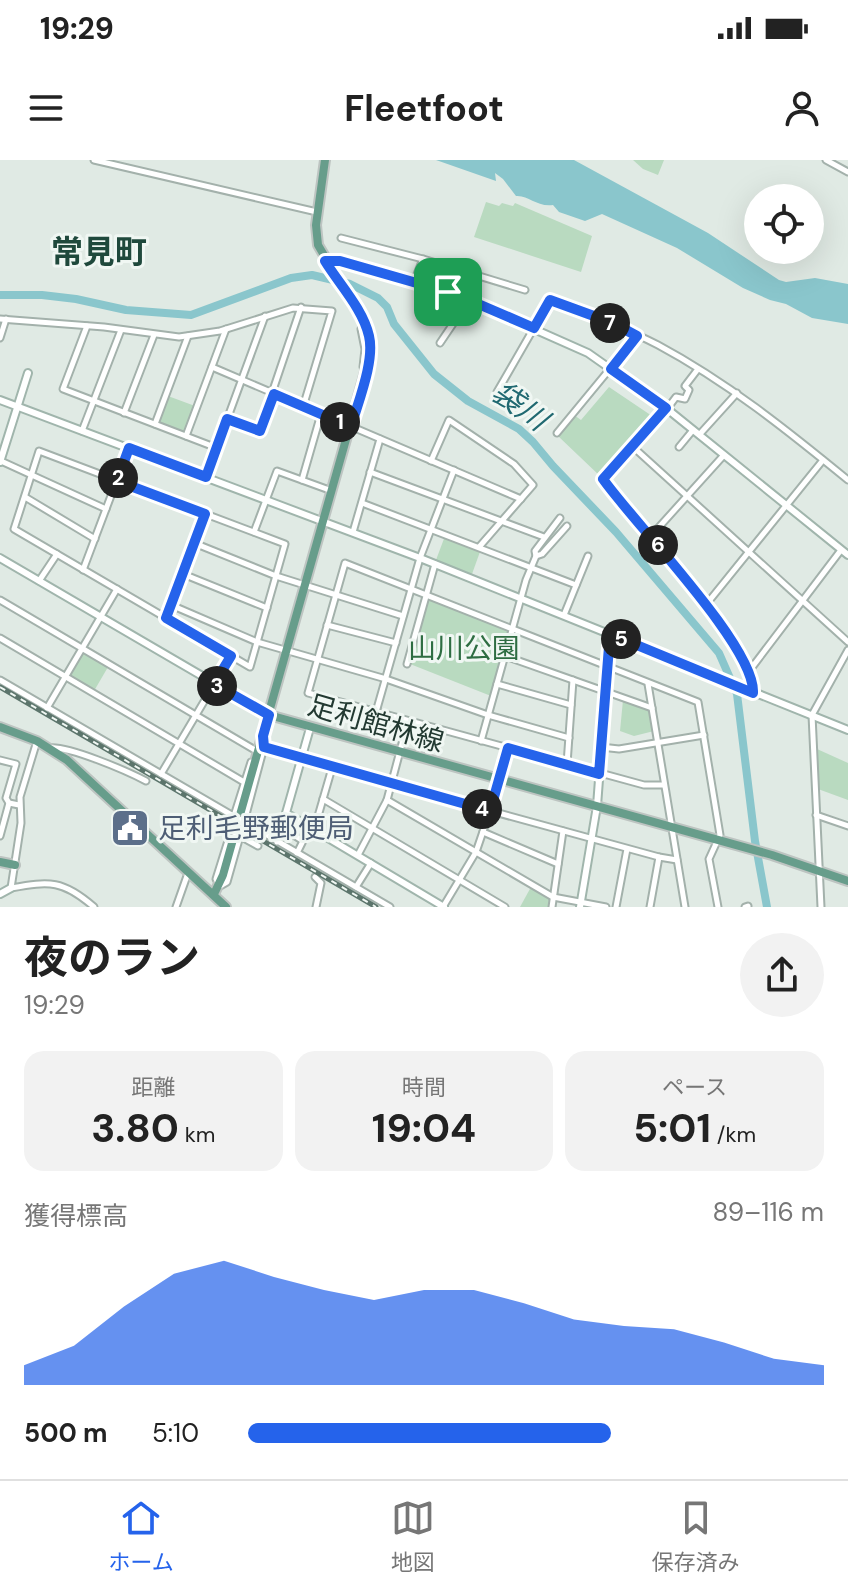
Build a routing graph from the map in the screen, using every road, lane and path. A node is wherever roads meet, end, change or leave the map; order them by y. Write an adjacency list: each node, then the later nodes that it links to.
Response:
1 (94, 160): 5 (street)
2 (325, 160): 5 (main road, 足利館林線)
3 (829, 161): 4 (street)
4 (848, 172)
5 (318, 210): 8 (main road, 足利館林線)
6 (341, 238): 7 (street)
7 (423, 259): 9 (street); 10 (street)
8 (326, 262): 10 (street); 36 (main road, 足利館林線)
9 (478, 276): 11 (street); 12 (street)
10 (414, 282): 12 (street)
11 (525, 290)
12 (469, 300): 17 (street); 25 (street)
13 (301, 307): 14 (street); 33 (street); 38 (street)
14 (265, 315): 18 (street); 30 (street)
15 (3, 319): 16 (street); 24 (street)
16 (87, 326): 20 (street); 35 (street)
17 (534, 328): 23 (street); 27 (street); 31 (street)
18 (226, 329): 22 (street); 26 (street)
19 (361, 329): 36 (street)
20 (121, 330): 21 (street); 35 (street)
21 (154, 335): 22 (street); 40 (street)
22 (188, 336): 43 (street)
23 (637, 336): 27 (street); 28 (street)
24 (0, 338)
25 (440, 343)
26 (212, 367): 30 (street); 48 (street)
27 (611, 369): 39 (street); 47 (street)
28 (698, 369): 32 (street); 39 (street)
29 (28, 373): 37 (street)
30 (241, 380): 33 (street); 42 (street)
31 (497, 392)
32 (737, 393): 46 (street); 56 (street)
33 (273, 394): 38 (street); 42 (street)
34 (0, 400): 37 (street)
35 (93, 401): 40 (street); 45 (street)
36 (358, 403): 44 (main road, 足利館林線)
37 (17, 406): 45 (street); 50 (street)
38 (303, 407): 41 (street)
39 (666, 408): 46 (street); 51 (street)
40 (124, 413): 43 (street)
41 (321, 414): 44 (street); 63 (street)
42 (227, 419): 54 (street)
43 (155, 424): 48 (street)
44 (351, 427): 49 (street); 66 (main road, 足利館林線)
45 (82, 431): 53 (street)
46 (696, 432): 52 (street); 55 (street)
47 (557, 433)
48 (186, 436): 54 (street)
49 (380, 439): 57 (street); 60 (street)
50 (3, 444): 58 (street)
51 (632, 446): 67 (street); 83 (street)
52 (679, 447)
53 (129, 448): 62 (street); 65 (street)
54 (217, 448): 62 (street)
55 (724, 455): 67 (street); 73 (street)
56 (823, 460): 64 (street); 73 (street)
57 (431, 461): 59 (street); 70 (street)
58 (0, 462): 61 (street)
59 (454, 470): 69 (street); 70 (street)
60 (370, 472): 69 (street); 72 (street)
61 (32, 475): 65 (street); 68 (street); 74 (street)
62 (206, 477): 71 (street)
63 (302, 480): 66 (street); 71 (street)
64 (848, 480)
65 (117, 481): 74 (street); 75 (street)
66 (333, 492): 77 (main road, 足利館林線)
67 (687, 496): 83 (street); 89 (street)
68 (25, 497): 85 (street); 90 (street)
69 (443, 499): 78 (street); 80 (street)
70 (521, 499): 78 (street)
71 (266, 500): 77 (street); 81 (street)
72 (362, 503): 80 (street); 82 (street)
73 (786, 505): 88 (street); 89 (street)
74 (106, 509): 85 (street)
75 (205, 514): 81 (street); 86 (street)
76 (560, 518): 84 (street)
77 (324, 521): 82 (street); 102 (main road, 足利館林線)
78 (502, 521): 84 (street); 87 (street)
79 (567, 526): 92 (street)
80 (431, 529): 87 (street); 95 (street)
81 (254, 532): 100 (street)
82 (353, 532): 95 (street)
83 (651, 536): 112 (street)
84 (544, 537): 92 (street)
85 (95, 539): 98 (street)
86 (194, 543): 99 (street); 100 (street)
87 (480, 546): 97 (street)
88 (841, 550): 91 (street); 109 (street)
89 (749, 552): 109 (street); 112 (street)
90 (57, 554): 98 (street); 101 (street)
91 (848, 555)
92 (536, 556): 97 (street)
93 (588, 556): 103 (street)
94 (0, 558): 101 (street)
95 (420, 558): 96 (street); 105 (street)
96 (435, 564): 107 (street); 108 (street)
97 (531, 566): 103 (street); 108 (street)
98 (83, 570): 104 (street)
99 (183, 574): 111 (street); 113 (street)
100 (276, 576): 102 (street); 113 (street)
101 (39, 581): 116 (street)
102 (306, 584): 106 (street); 127 (main road, 足利館林線)
103 (576, 585): 114 (street)
104 (117, 589): 116 (street); 117 (street)
105 (411, 589): 106 (street); 107 (street); 115 (street)
106 (336, 594): 115 (street); 118 (street)
107 (427, 594): 119 (street); 131 (street)
108 (521, 597): 114 (street); 119 (street)
109 (801, 599): 123 (street); 133 (street)
110 (0, 600): 125 (street)
111 (171, 605): 117 (street); 122 (street)
112 (705, 606): 133 (street)
113 (267, 608): 122 (street)
114 (564, 615): 120 (street)
115 (403, 616): 124 (street)
116 (100, 618): 125 (street); 139 (street)
117 (166, 618): 128 (street)
118 (327, 625): 124 (street); 130 (street)
119 (512, 628): 129 (street); 132 (street)
120 (610, 634): 132 (street); 142 (street)
121 (0, 638): 134 (street)
122 (257, 642): 127 (street); 128 (street)
123 (848, 642)
124 (396, 643): 135 (street)
125 (82, 648): 134 (street); 150 (street)
126 (848, 650): 149 (street)
127 (287, 651): 130 (street); 147 (main road, 足利館林線)
128 (231, 656): 139 (street)
129 (505, 656): 137 (street); 140 (street)
130 (317, 659): 135 (street); 146 (street)
131 (407, 664)
132 (607, 667): 138 (street); 141 (street)
133 (749, 670): 142 (street)
134 (65, 677): 144 (street); 160 (street)
135 (386, 679): 146 (street); 148 (street)
136 (0, 680): 144 (street)
137 (573, 680): 141 (street); 143 (street)
138 (648, 683): 145 (street); 155 (street)
139 (214, 684): 147 (street); 150 (street)
140 (497, 684): 143 (street); 148 (street)
141 (606, 692): 145 (street); 161 (street)
142 (751, 692): 149 (street)
143 (571, 705): 156 (street)
144 (47, 708): 170 (street)
145 (652, 708): 159 (street)
146 (376, 712): 151 (street)
147 (269, 715): 153 (main road, 足利館林線); 164 (main road)
148 (488, 715): 156 (street); 158 (street)
149 (812, 715): 154 (street); 186 (street)
150 (195, 716): 160 (street); 164 (street)
151 (408, 721): 158 (street); 165 (street)
152 (0, 727): 157 (main road)
153 (310, 728): 165 (main road, 足利館林線); 166 (street)
154 (848, 730)
155 (704, 735): 159 (street); 199 (street)
156 (569, 738): 168 (street)
157 (37, 741): 162 (main road); 182 (street)
158 (481, 741): 163 (street)
159 (658, 743): 161 (street); 177 (street)
160 (179, 744): 170 (street); 174 (street)
161 (601, 747): 171 (street)
162 (49, 748): 173 (street); 213 (main road)
163 (508, 748): 168 (street); 172 (street)
164 (259, 749): 166 (street); 174 (street); 188 (street); 219 (main road)
165 (400, 753): 172 (main road, 足利館林線); 176 (street)
166 (301, 759): 169 (street); 185 (street)
167 (0, 760): 178 (street)
168 (567, 764): 171 (street)
169 (332, 768): 176 (street); 179 (street)
170 (161, 774): 187 (street)
171 (599, 774): 177 (street); 183 (street)
172 (499, 780): 183 (main road, 足利館林線); 184 (street)
173 (146, 781)
174 (244, 782): 187 (street)
175 (0, 784): 178 (street)
176 (392, 784): 180 (street); 184 (street)
177 (664, 785): 191 (street)
178 (9, 786): 181 (street)
179 (323, 799): 192 (street); 193 (street)
180 (387, 800): 192 (street); 203 (street)
181 (9, 803): 182 (street); 197 (street)
182 (19, 805): 211 (street)
183 (597, 806): 191 (main road, 足利館林線); 198 (street)
184 (490, 811): 194 (street); 195 (street)
185 (286, 813): 190 (street); 193 (street)
186 (816, 815): 189 (street); 212 (street)
187 (235, 817): 188 (street, bridge)
188 (244, 821): 200 (street)
189 (848, 826)
190 (281, 827): 200 (street); 204 (street)
191 (671, 827): 199 (main road, 足利館林線); 207 (street)
192 (373, 829): 205 (street); 215 (street)
193 (314, 830): 205 (street)
194 (563, 831): 198 (street); 210 (street)
195 (483, 832): 203 (street); 210 (street)
196 (239, 835): 201 (street); 219 (street); 219 (street, bridge)
197 (0, 836)
198 (592, 839): 202 (street); 222 (street)
199 (718, 840): 212 (main road, 足利館林線); 235 (street)
200 (277, 842): 204 (street)
201 (258, 846)
202 (627, 849): 206 (street); 232 (street)
203 (476, 852): 215 (street); 221 (street)
204 (297, 853): 217 (street)
205 (358, 855): 209 (street)
206 (659, 857): 207 (street); 233 (street)
207 (677, 860): 234 (street)
208 (0, 862): 211 (main road)
209 (371, 863): 217 (street); 228 (street)
210 (558, 864): 221 (street)
211 (15, 865): 218 (street)
212 (818, 870): 216 (main road, 足利館林線); 236 (street)
213 (189, 872): 219 (main road); 224 (street)
214 (315, 877): 226 (street)
215 (459, 880): 228 (street); 229 (street)
216 (848, 881)
217 (356, 887): 227 (street)
218 (11, 888): 220 (street); 223 (street)
219 (216, 890): 225 (main road)
220 (0, 894)
221 (553, 897): 222 (street); 230 (street)
222 (581, 905): 231 (street)
223 (94, 907)
224 (176, 907)
225 (226, 907)
226 (316, 907)
227 (390, 907)
228 (444, 907)
229 (505, 907)
230 (552, 907)
231 (606, 907)
232 (616, 907)
233 (650, 907)
234 (685, 907)
235 (718, 907)
236 (821, 907)

